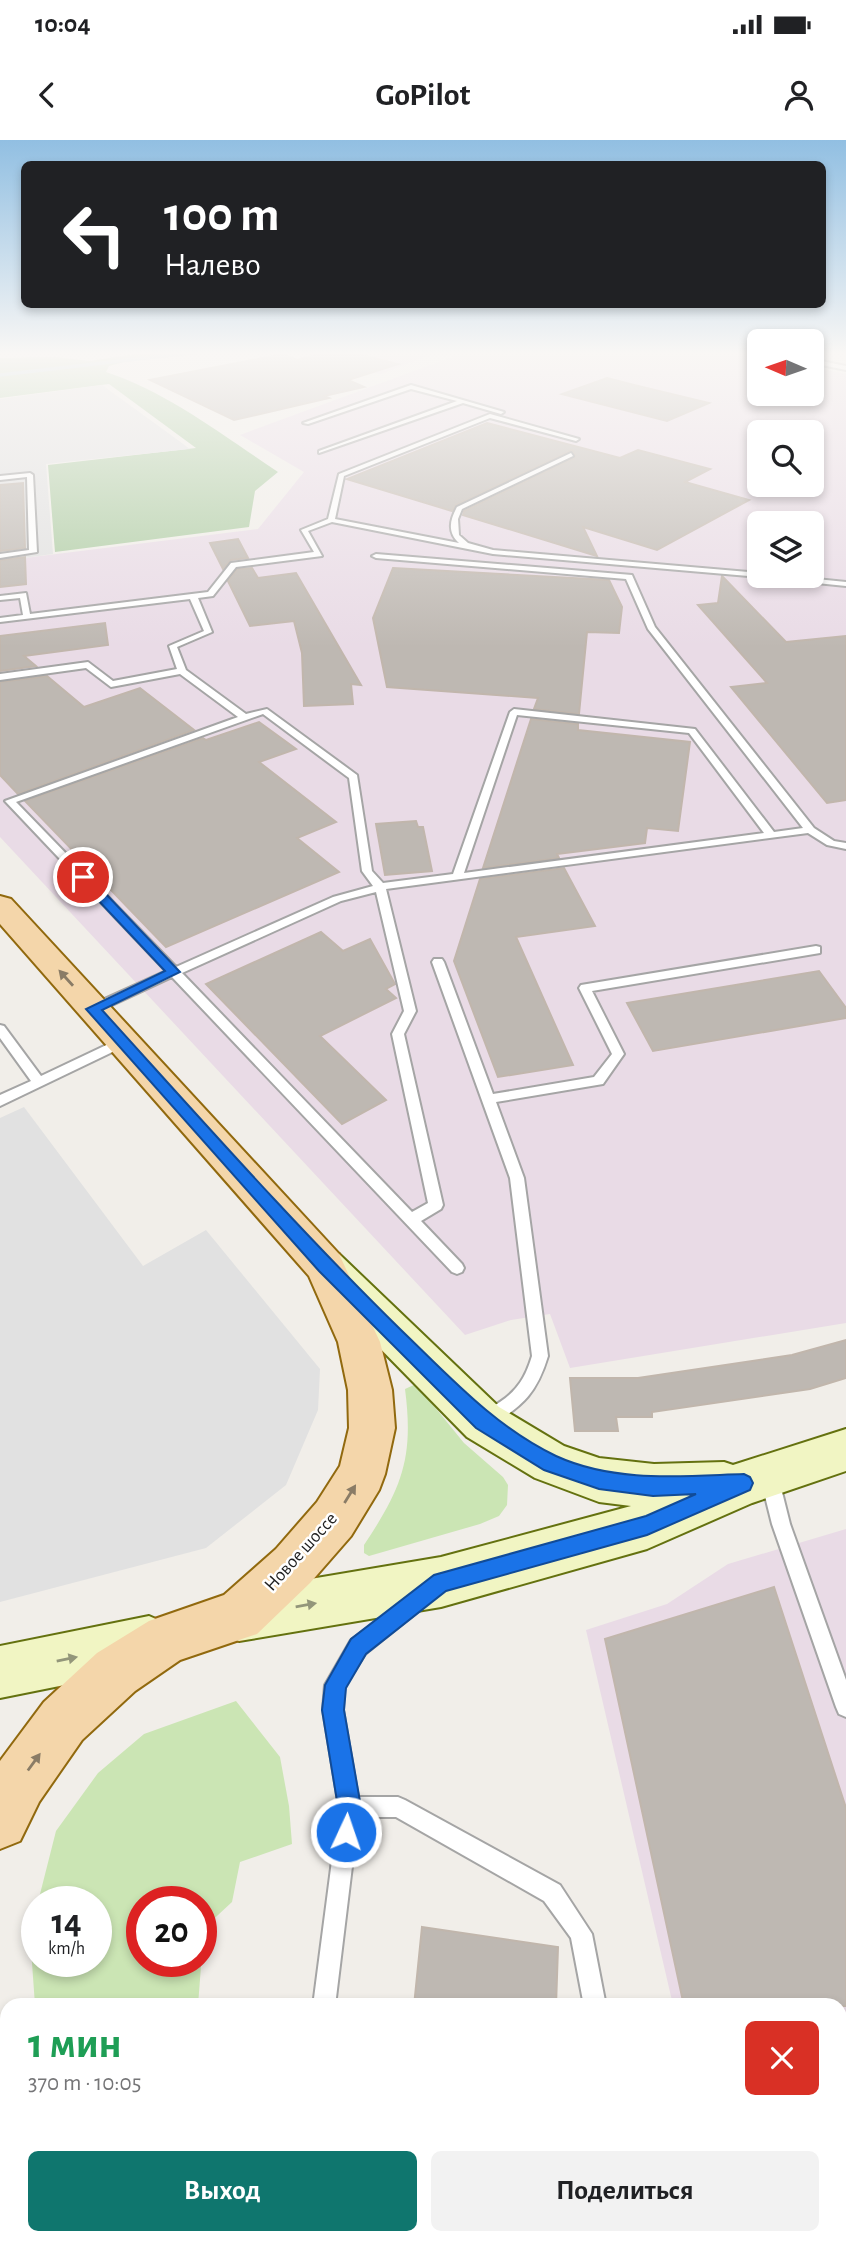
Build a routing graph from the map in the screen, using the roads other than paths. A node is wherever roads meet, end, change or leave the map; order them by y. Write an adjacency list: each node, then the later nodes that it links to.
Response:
1 (401, 451): 4 (lane)
2 (571, 454): 5 (lane)
3 (0, 478): 6 (lane)
4 (331, 520): 5 (lane); 11 (lane)
5 (474, 548): 8 (lane)
6 (0, 556)
7 (376, 556): 19 (lane)
8 (747, 574)
9 (824, 582): 10 (lane)
10 (846, 584)
11 (193, 596): 13 (lane); 15 (lane)
12 (0, 598): 13 (lane)
13 (27, 617): 14 (lane)
14 (0, 620)
15 (182, 671): 16 (lane); 17 (lane)
16 (0, 677)
17 (244, 718): 18 (lane); 23 (lane)
18 (5, 798): 27 (lane)
19 (810, 830): 20 (lane); 21 (lane)
20 (771, 835): 22 (lane); 22 (lane)
21 (846, 846)
22 (457, 877): 23 (lane)
23 (380, 887): 27 (lane); 34 (lane)
24 (0, 905): 28 (main road, Новое шоссе, one-way to 24)
25 (816, 950): 32 (lane)
26 (438, 962): 32 (lane)
27 (174, 972): 28 (lane); 34 (lane)
28 (93, 1009): 30 (main road, Новое шоссе)
29 (0, 1029): 31 (lane)
30 (123, 1042): 31 (lane); 35 (main road, Новое шоссе)
31 (39, 1082): 33 (lane)
32 (488, 1099): 37 (lane)
33 (0, 1101)
34 (411, 1220): 36 (lane)
35 (324, 1266): 37 (main road); 41 (main road, Новое шоссе, one-way to 35)
36 (457, 1268)
37 (483, 1422): 39 (main road)
38 (846, 1450): 39 (main road)
39 (756, 1479): 40 (main road); 44 (lane)
40 (441, 1582): 41 (main road, one-way to 40); 45 (lane)
41 (239, 1616): 42 (main road)
42 (167, 1639): 43 (main road, one-way to 42); 46 (main road, one-way to 42)
43 (0, 1672)
44 (846, 1707)
45 (349, 1807): 47 (lane); 48 (lane)
46 (0, 1821)
47 (325, 1998)
48 (593, 1998)

